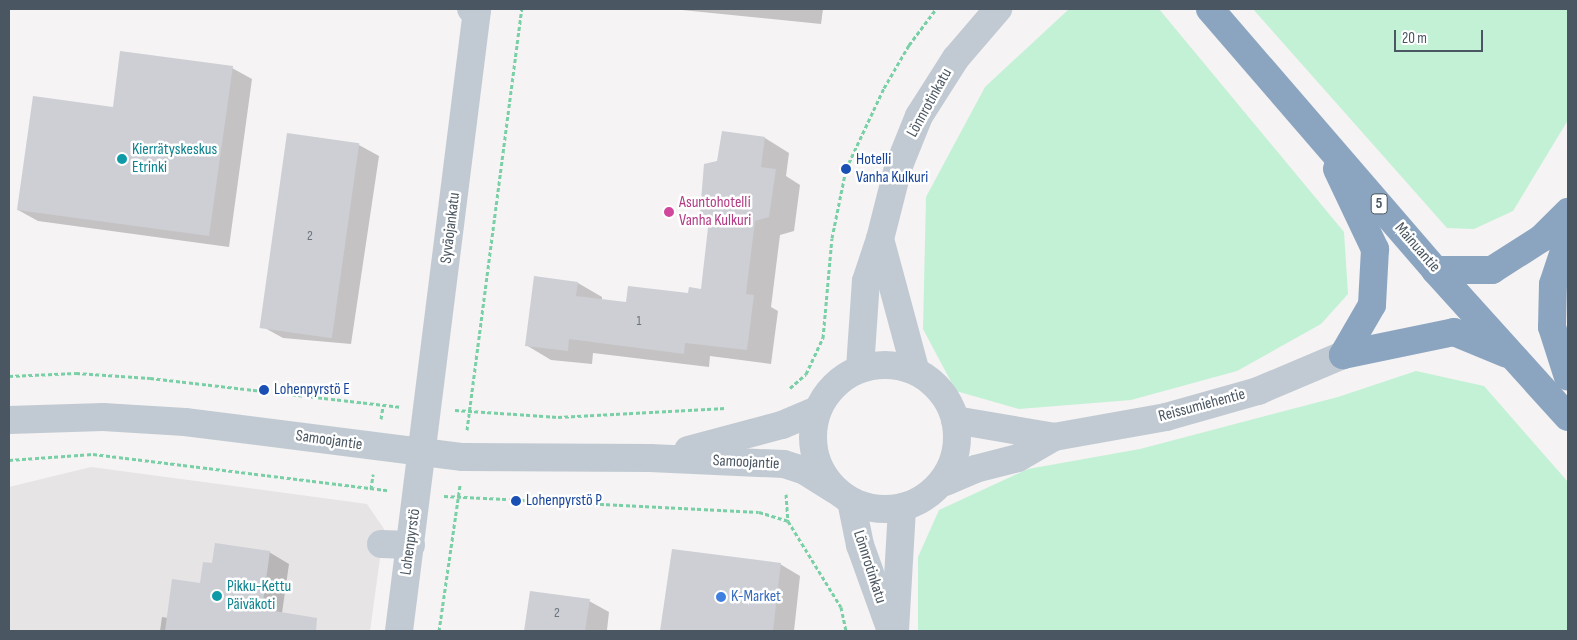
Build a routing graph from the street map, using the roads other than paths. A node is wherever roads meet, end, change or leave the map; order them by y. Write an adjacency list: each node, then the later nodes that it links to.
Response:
1 (475, 9): 19 (street, Syväojankatu)
2 (998, 9): 7 (street, Lönnrotinkatu)
3 (1210, 9): 4 (highway, Mainuantie / 5)
4 (1323, 139): 8 (highway, Mainuantie / 5); 9 (highway)
5 (1568, 212): 8 (highway)
6 (1568, 238): 13 (highway)
7 (880, 239): 11 (street, Lönnrotinkatu); 12 (street, Lönnrotinkatu)
8 (1436, 270): 10 (highway, Mainuantie / 5)
9 (1343, 355): 10 (highway); 18 (street, Reissumiehentie)
10 (1514, 357): 15 (highway, Mainuantie / 5)
11 (860, 368): 12 (street); 14 (street)
12 (915, 369): 17 (street)
13 (1568, 378)
14 (818, 410): 20 (street, Samoojantie); 22 (street)
15 (1568, 417)
16 (9, 420): 19 (street, Samoojantie)
17 (955, 420): 18 (street, Reissumiehentie); 21 (street)
18 (1054, 437): 21 (street, Reissumiehentie)
19 (423, 453): 20 (street, Samoojantie); 25 (street, Lohenpyrstö)
20 (650, 458): 22 (street, Samoojantie)
21 (944, 482): 23 (street)
22 (844, 496): 23 (street); 27 (street, Lönnrotinkatu)
23 (902, 507): 27 (street, Lönnrotinkatu)
24 (382, 544): 25 (street)
25 (411, 545): 26 (street, Lohenpyrstö)
26 (399, 631)
27 (893, 631)

